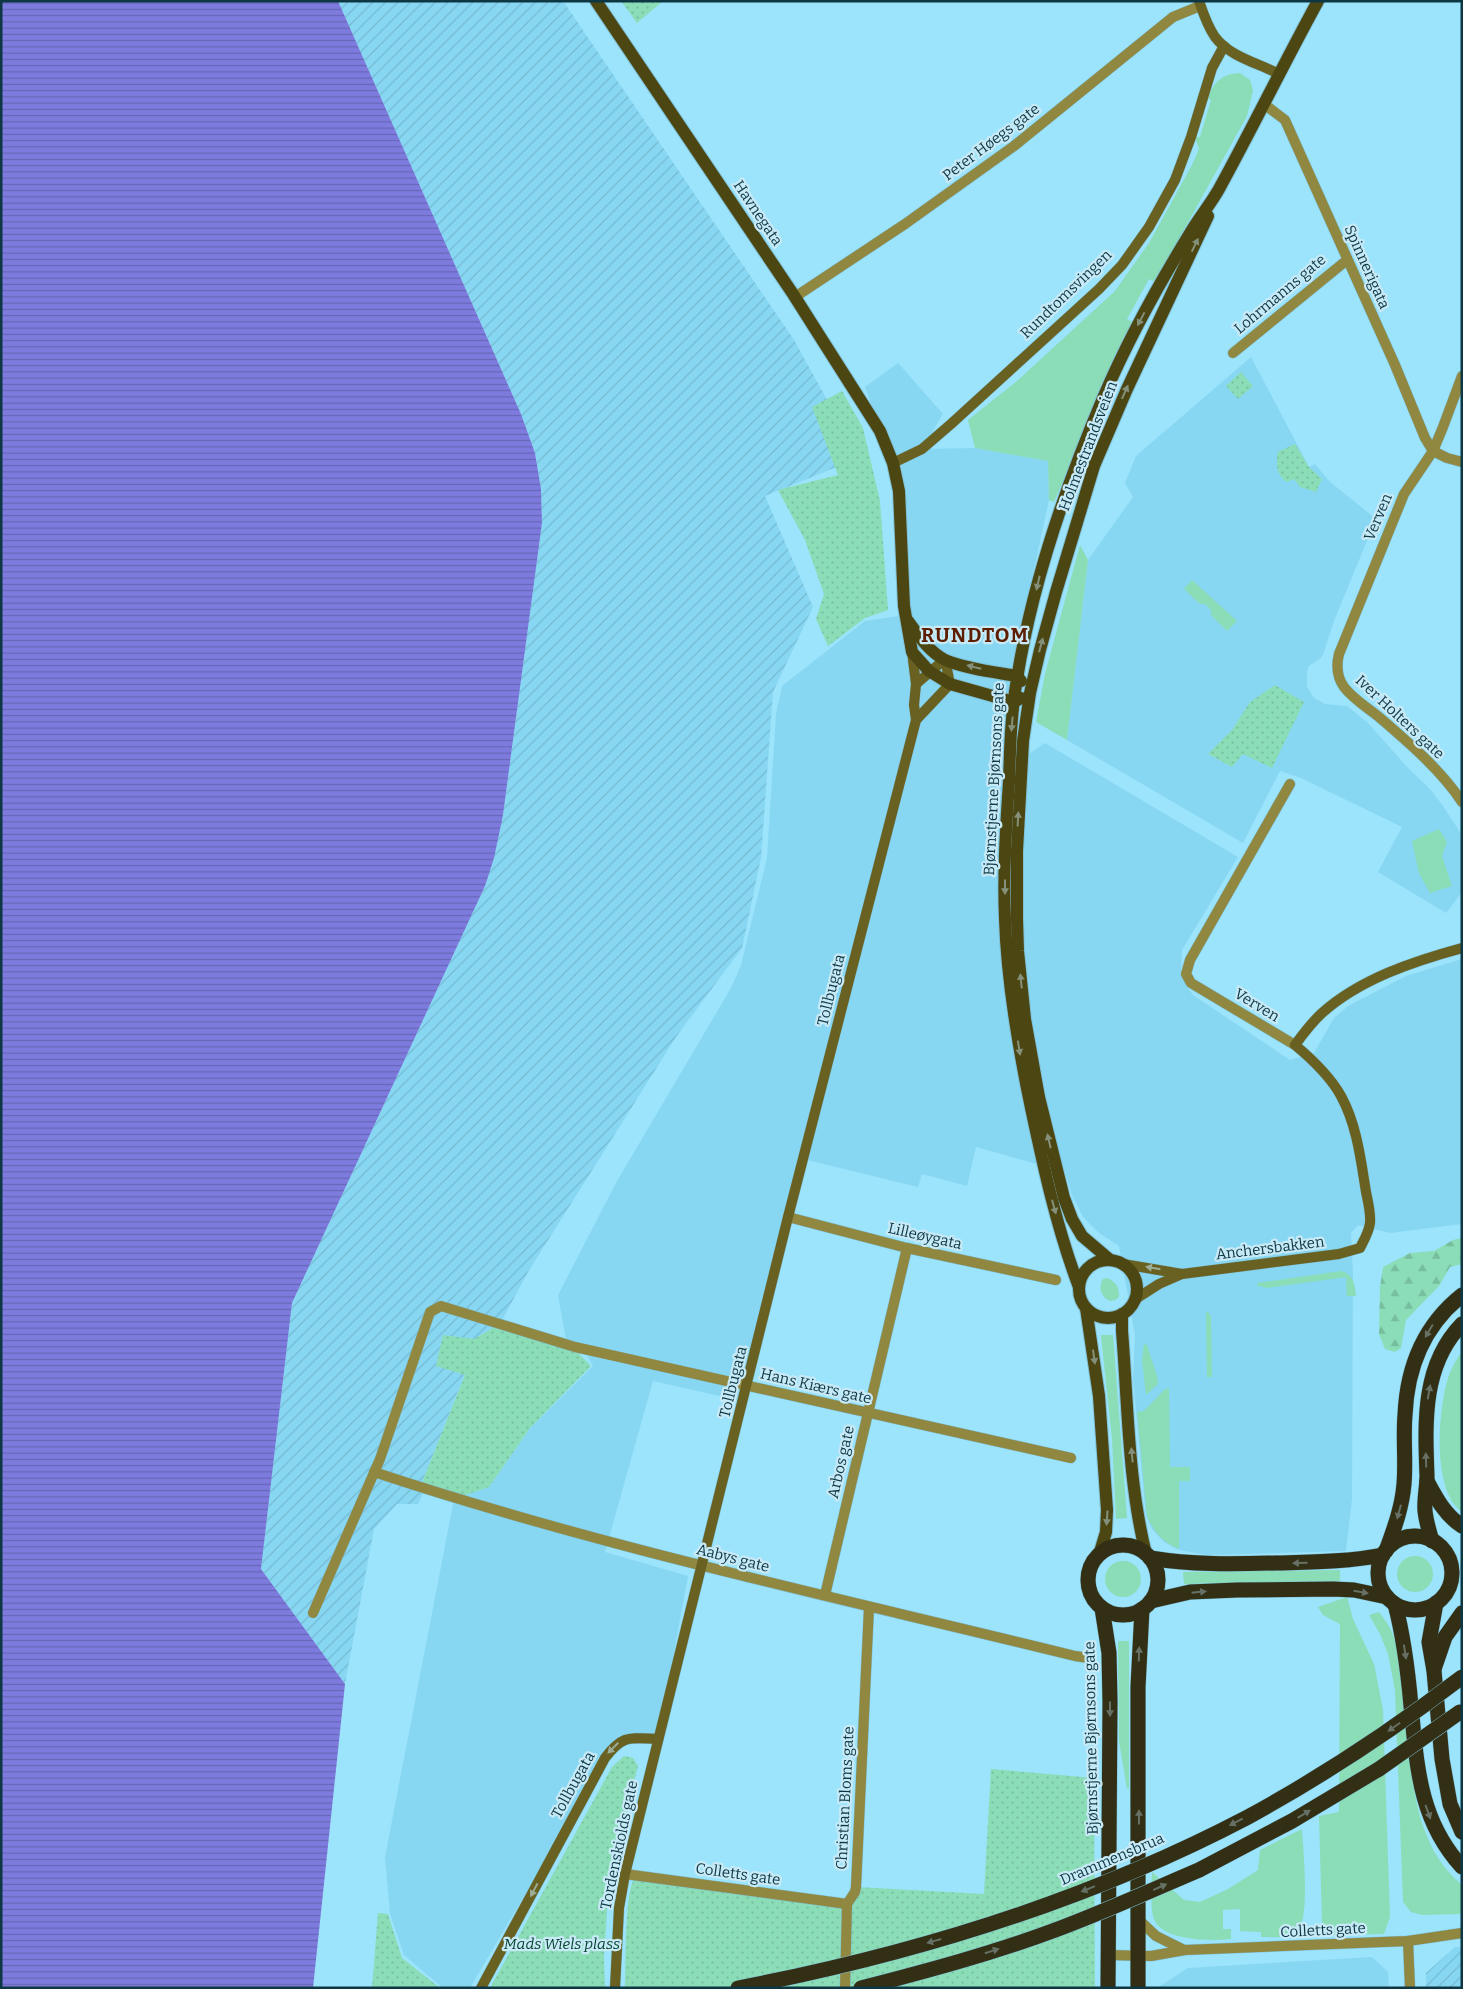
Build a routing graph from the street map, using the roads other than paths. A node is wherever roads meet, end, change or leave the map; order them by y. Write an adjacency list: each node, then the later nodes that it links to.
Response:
1 (596, 1): 10 (main road, Havnegata)
2 (1318, 1): 5 (main road, Holmestrandsveien)
3 (1200, 3): 4 (main road); 10 (street, Peter Høegs gate)
4 (1224, 46): 5 (main road); 15 (main road, Rundtomsvingen)
5 (1280, 74): 6 (main road, Holmestrandsveien)
6 (1264, 104): 7 (main road, Holmestrandsveien); 8 (street, Spinnerigata)
7 (1217, 193): 9 (main road, Holmestrandsveien); 24 (main road, Holmestrandsveien, one-way to 7)
8 (1347, 260): 11 (street, Lohrmanns gate); 13 (street, Spinnerigata)
9 (1157, 290): 20 (main road, Bjørnstjerne Bjørnsons gate, one-way to 20)
10 (795, 297): 15 (main road, Havnegata)
11 (1233, 353)
12 (1462, 376): 13 (street, Verven)
13 (1433, 450): 14 (street); 21 (street, Verven)
14 (1462, 462)
15 (893, 463): 16 (main road)
16 (906, 619): 17 (main road); 18 (main road)
17 (912, 652): 19 (main road); 22 (main road, Tollbugata)
18 (944, 660): 19 (main road); 20 (main road, one-way to 18); 23 (main road)
19 (929, 671): 22 (main road); 23 (main road)
20 (1017, 676): 24 (main road); 25 (main road, Bjørnstjerne Bjørnsons gate)
21 (1339, 676): 28 (street, Iver Holters gate)
22 (916, 684): 26 (main road, Tollbugata)
23 (950, 684): 25 (main road); 26 (main road, Tollbugata)
24 (1030, 693): 25 (main road); 34 (main road, Bjørnstjerne Bjørnsons gate, one-way to 24)
25 (1014, 702): 38 (main road, Bjørnstjerne Bjørnsons gate, one-way to 38)
26 (916, 720): 31 (main road, Tollbugata)
27 (1290, 784): 30 (street, Verven)
28 (1461, 800)
29 (1462, 948): 30 (main road)
30 (1295, 1046): 33 (main road, Verven)
31 (788, 1217): 32 (street, Lilleøygata); 44 (main road, Tollbugata)
32 (906, 1248): 37 (street, Lilleøygata); 45 (street, Arbos gate)
33 (1360, 1248): 36 (main road, Anchersbakken)
34 (1109, 1259): 35 (main road); 38 (main road)
35 (1123, 1264): 36 (main road, one-way to 35); 40 (main road)
36 (1182, 1274): 40 (main road)
37 (1056, 1280)
38 (1079, 1287): 41 (main road)
39 (1462, 1295): 52 (highway, one-way to 52)
40 (1134, 1300): 42 (main road)
41 (1086, 1308): 42 (main road); 53 (main road, one-way to 53)
42 (1122, 1314): 54 (main road, one-way to 42)
43 (1462, 1324): 48 (highway, one-way to 43)
44 (747, 1386): 45 (street, Hans Kiærs gate); 47 (street, Hans Kiærs gate); 55 (main road, Tollbugata)
45 (868, 1413): 46 (street, Hans Kiærs gate); 58 (street, Arbos gate)
46 (1071, 1458)
47 (374, 1472): 55 (street, Aabys gate); 64 (street)
48 (1427, 1481): 49 (highway); 50 (highway)
49 (1462, 1526)
50 (1437, 1544): 51 (highway); 52 (highway); 57 (highway)
51 (1462, 1552)
52 (1384, 1553): 54 (highway, one-way to 54); 59 (highway)
53 (1099, 1555): 54 (highway); 63 (highway)
54 (1148, 1556): 61 (highway)
55 (703, 1566): 58 (street, Aabys gate); 70 (main road, Tollbugata)
56 (1462, 1584): 57 (highway)
57 (1448, 1591): 60 (highway)
58 (825, 1595): 62 (street, Aabys gate)
59 (1391, 1600): 60 (highway); 61 (highway, one-way to 59); 72 (highway, one-way to 72)
60 (1436, 1603): 67 (highway)
61 (1146, 1605): 63 (highway); 75 (highway, one-way to 61)
62 (869, 1607): 66 (street, Aabys gate); 74 (street, Christian Bloms gate)
63 (1102, 1608): 79 (highway, Bjørnstjerne Bjørnsons gate, one-way to 79)
64 (313, 1613)
65 (1462, 1613): 67 (highway)
66 (1089, 1658)
67 (1434, 1671): 71 (highway)
68 (1462, 1678): 83 (highway, Drammensbrua, one-way to 83, bridge)
69 (1461, 1711): 85 (highway, one-way to 69, bridge)
70 (658, 1739): 73 (main road, Tordenskiolds gate); 81 (main road, Tollbugata, one-way to 81)
71 (1462, 1832)
72 (1462, 1867)
73 (625, 1874): 74 (street, Colletts gate); 82 (main road, Tordenskiolds gate)
74 (847, 1904): 84 (street, Christian Bloms gate)
75 (1139, 1920): 78 (street, Colletts gate); 80 (highway)
76 (1462, 1933): 77 (street, Colletts gate)
77 (1408, 1940): 78 (street, Colletts gate); 88 (street)
78 (1185, 1950): 80 (street, Colletts gate)
79 (1109, 1955): 80 (street, Colletts gate); 86 (highway, Bjørnstjerne Bjørnsons gate)
80 (1139, 1957): 87 (highway)
81 (481, 1988)
82 (614, 1988)
83 (738, 1988)
84 (845, 1988)
85 (861, 1988)
86 (1108, 1988)
87 (1138, 1988)
88 (1410, 1988)

